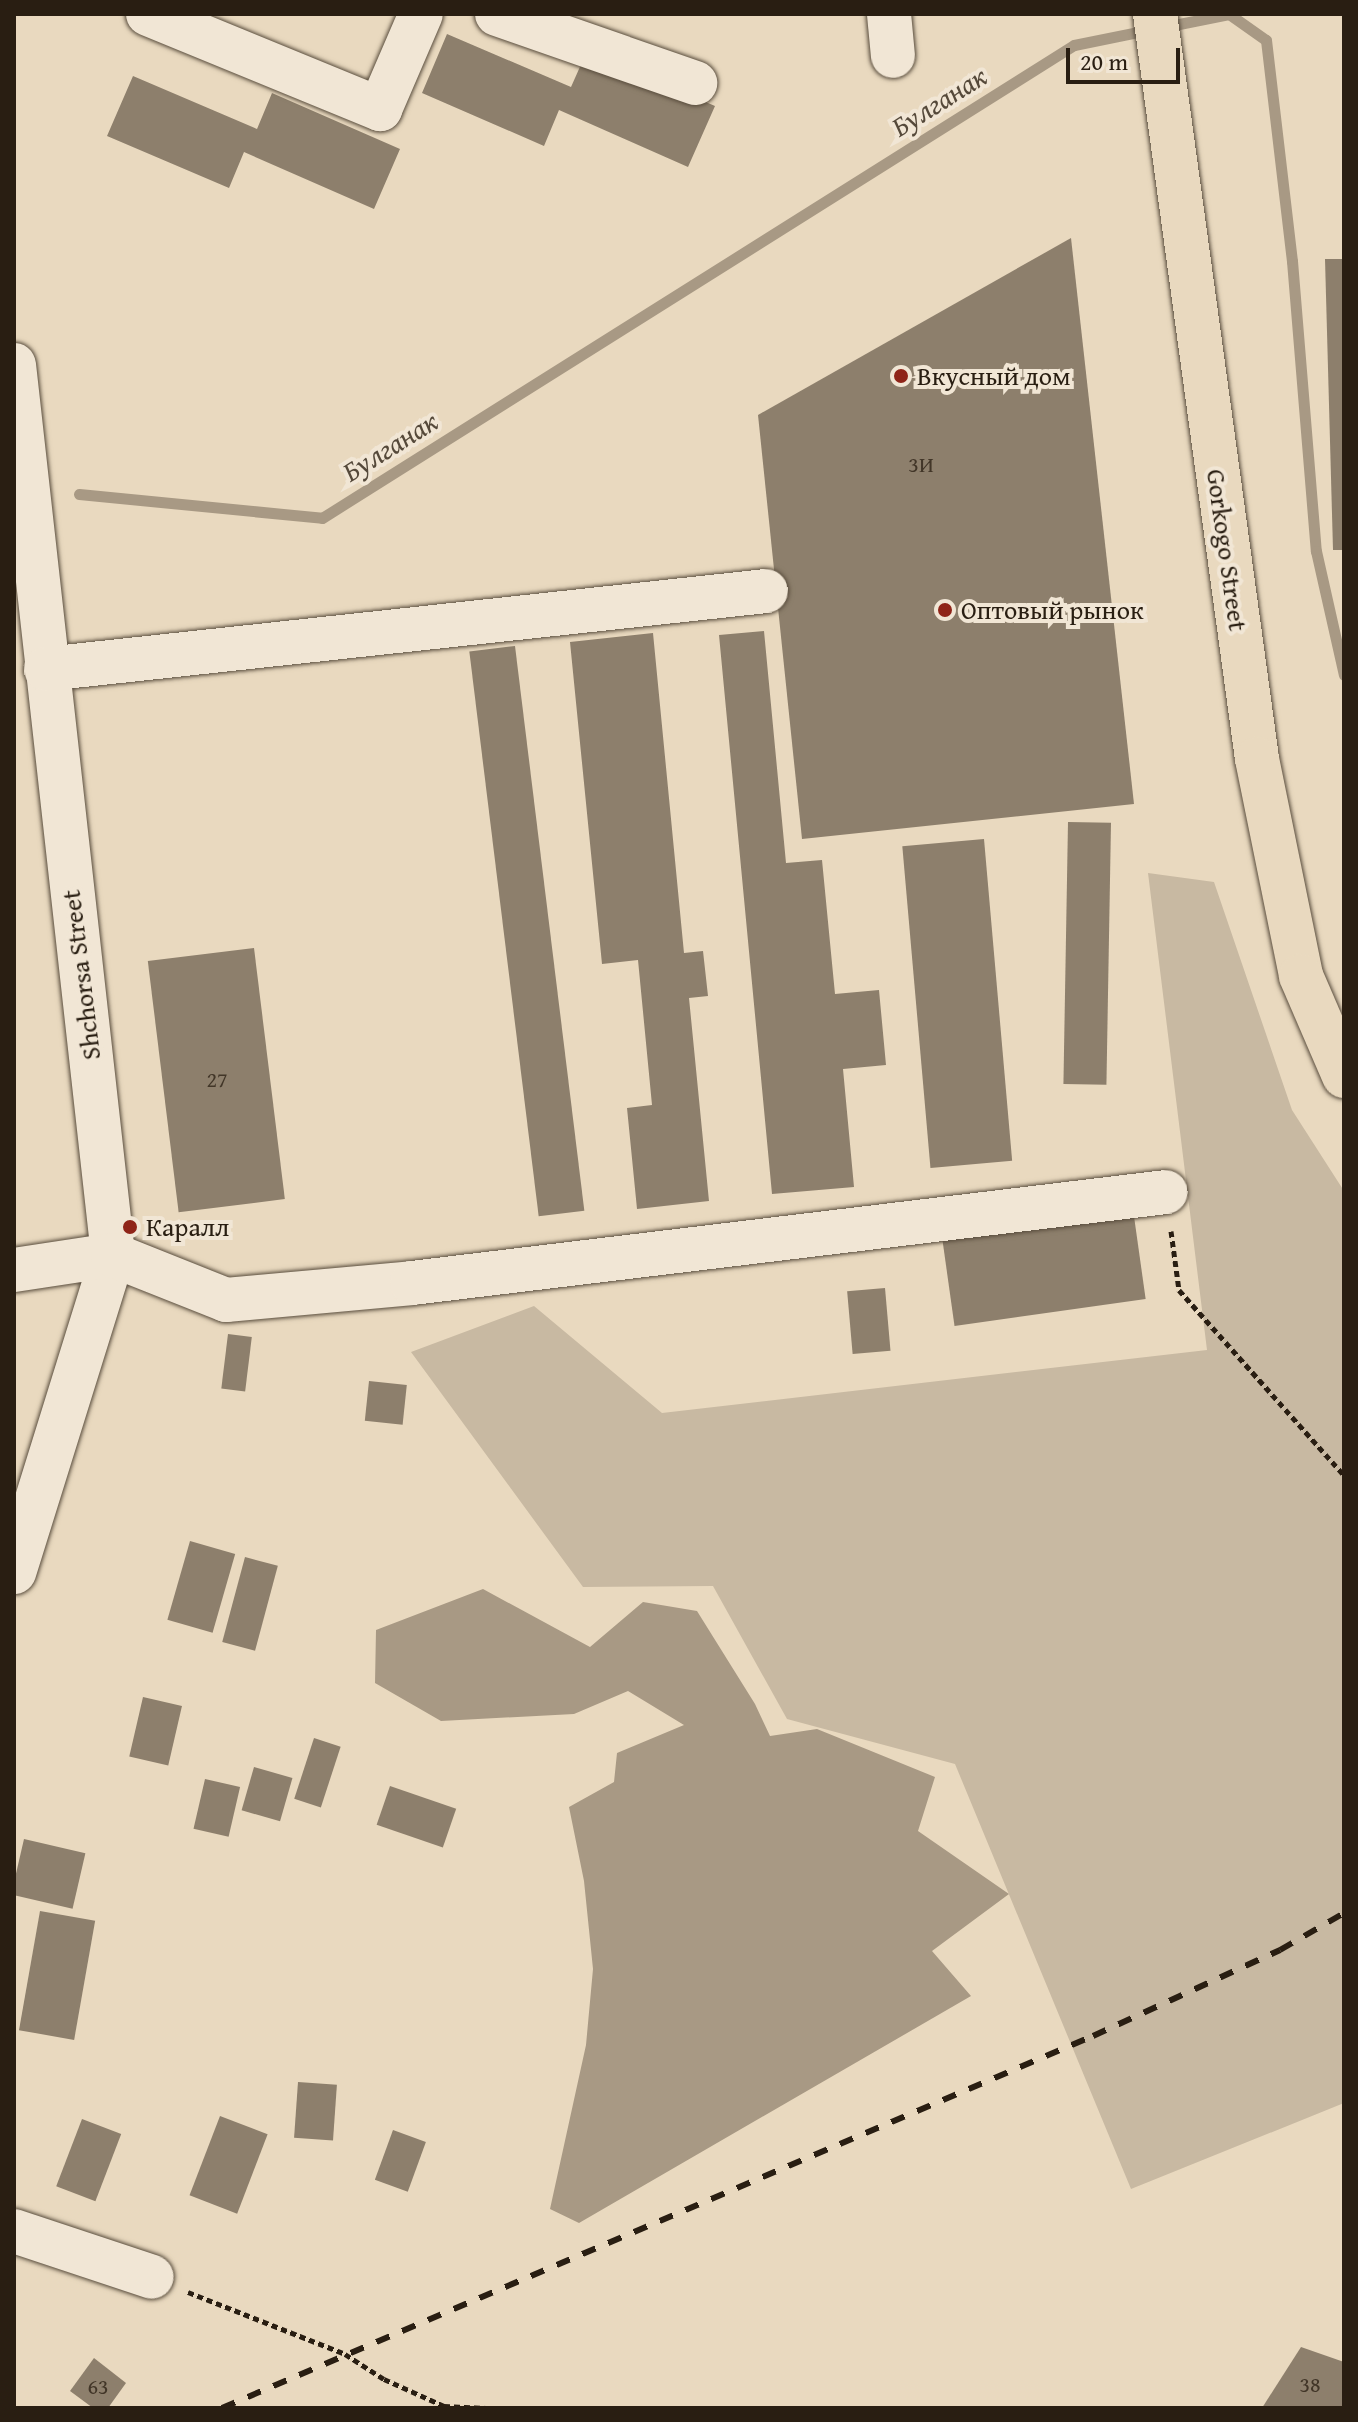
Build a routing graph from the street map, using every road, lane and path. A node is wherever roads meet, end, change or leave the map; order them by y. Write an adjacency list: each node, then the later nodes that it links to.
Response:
1 (148, 14): 2 (lane)
2 (421, 14)
3 (497, 14): 5 (lane)
4 (1155, 14): 9 (main road, Gorkogo Street)
5 (695, 83)
6 (14, 365): 8 (lane, Shchorsa Street)
7 (766, 591): 8 (lane)
8 (46, 669): 11 (lane, Shchorsa Street)
9 (1344, 1076)
10 (1166, 1192): 11 (lane); 13 (path)
11 (113, 1255): 12 (lane); 14 (lane, Shchorsa Street)
12 (14, 1270)
13 (1344, 1475)
14 (14, 1572)
15 (14, 2231): 16 (lane)
16 (152, 2277): 17 (path)
17 (486, 2408)

